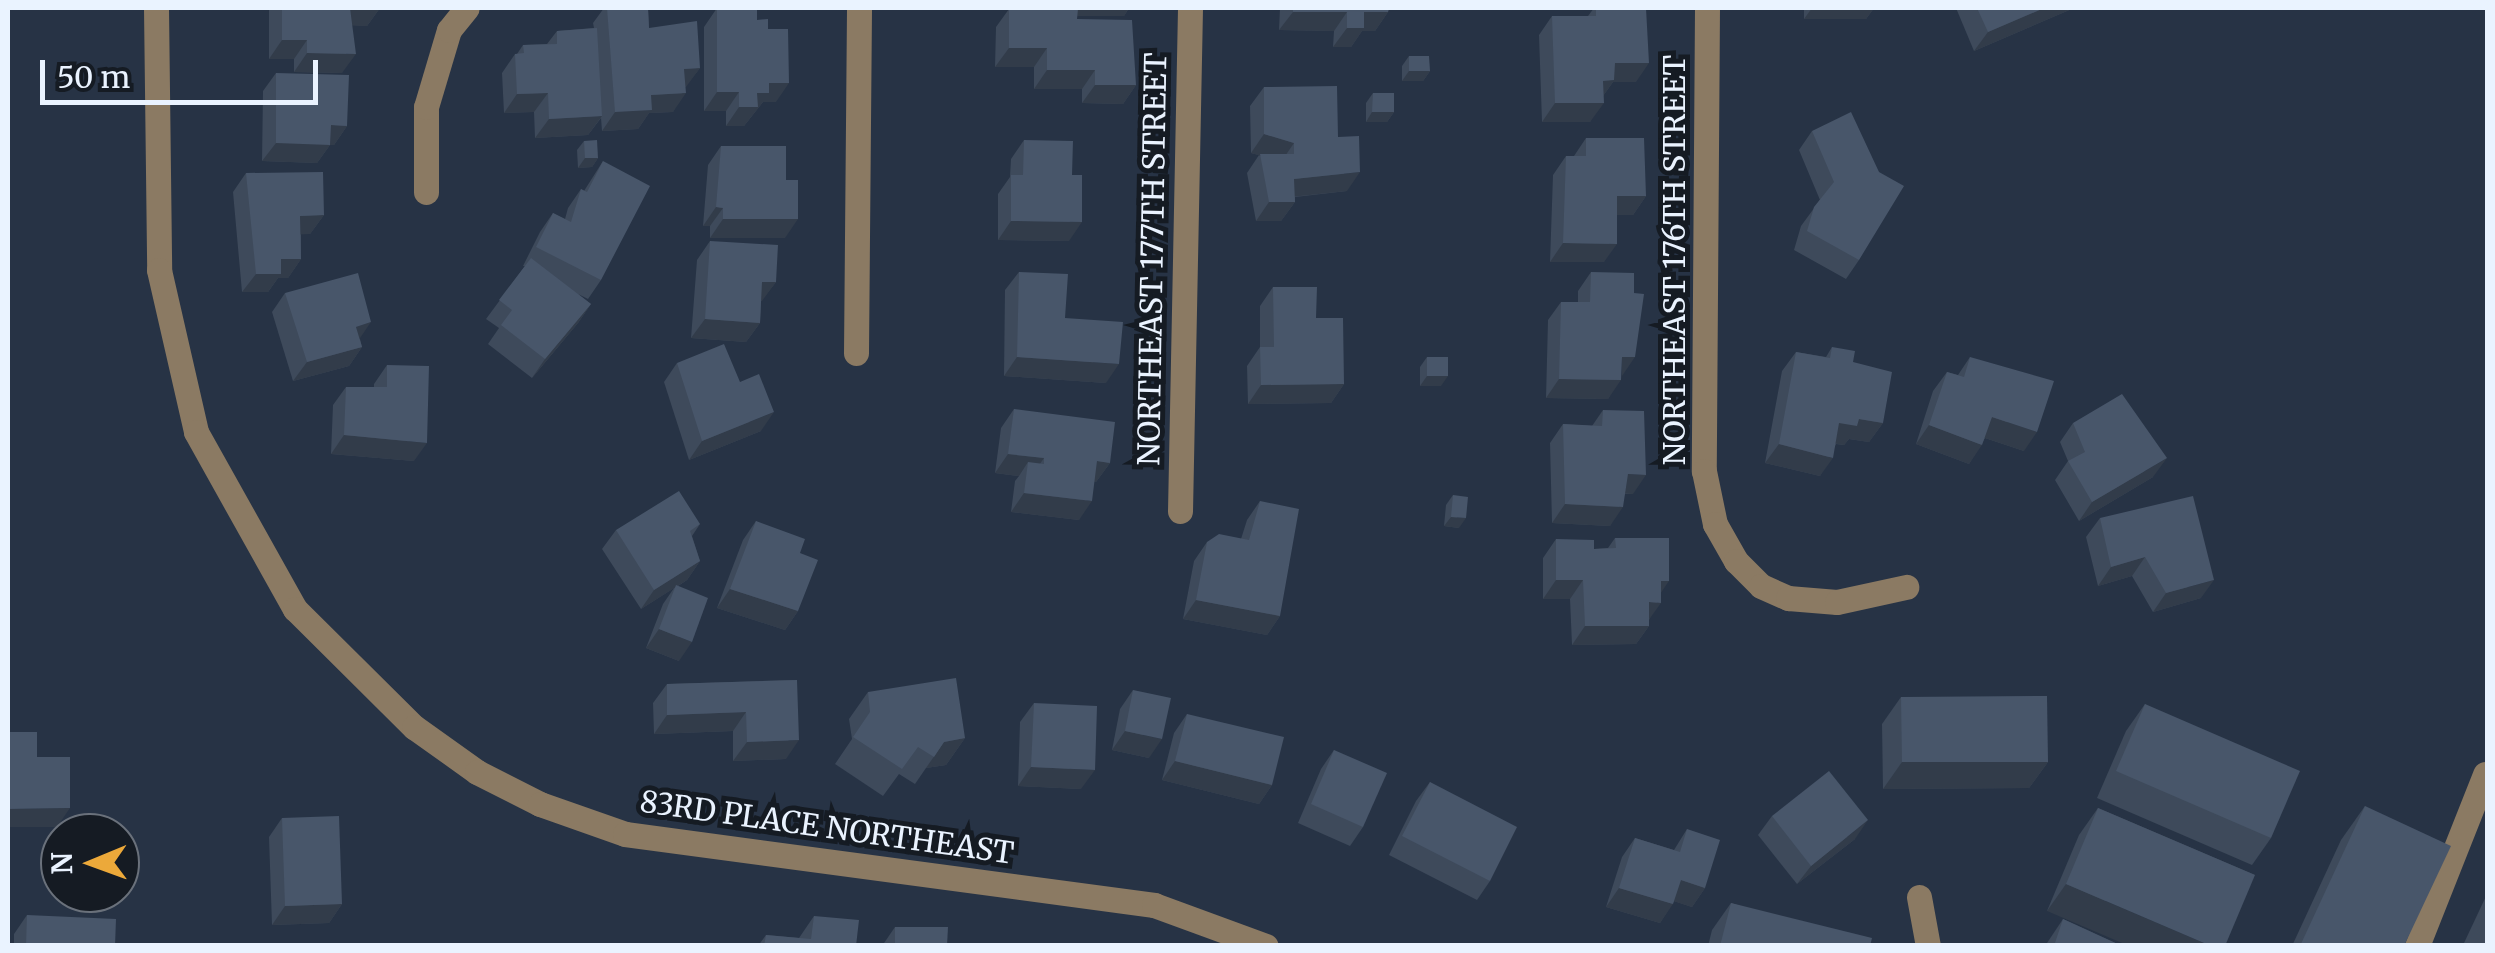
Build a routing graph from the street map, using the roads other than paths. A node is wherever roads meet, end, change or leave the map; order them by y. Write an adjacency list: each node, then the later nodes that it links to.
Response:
1 (156, 8): 12 (street, 83RD PLACE NORTHEAST)
2 (467, 8): 6 (street)
3 (859, 8): 7 (street)
4 (1190, 8): 8 (street, NORTHEAST 177TH STREET)
5 (1708, 8): 9 (street, NORTHEAST 176TH STREET)
6 (426, 192)
7 (856, 354)
8 (1180, 511)
9 (1906, 587)
10 (2484, 774): 14 (street)
11 (1919, 897): 13 (street)
12 (1266, 946)
13 (1928, 946)
14 (2416, 946)

